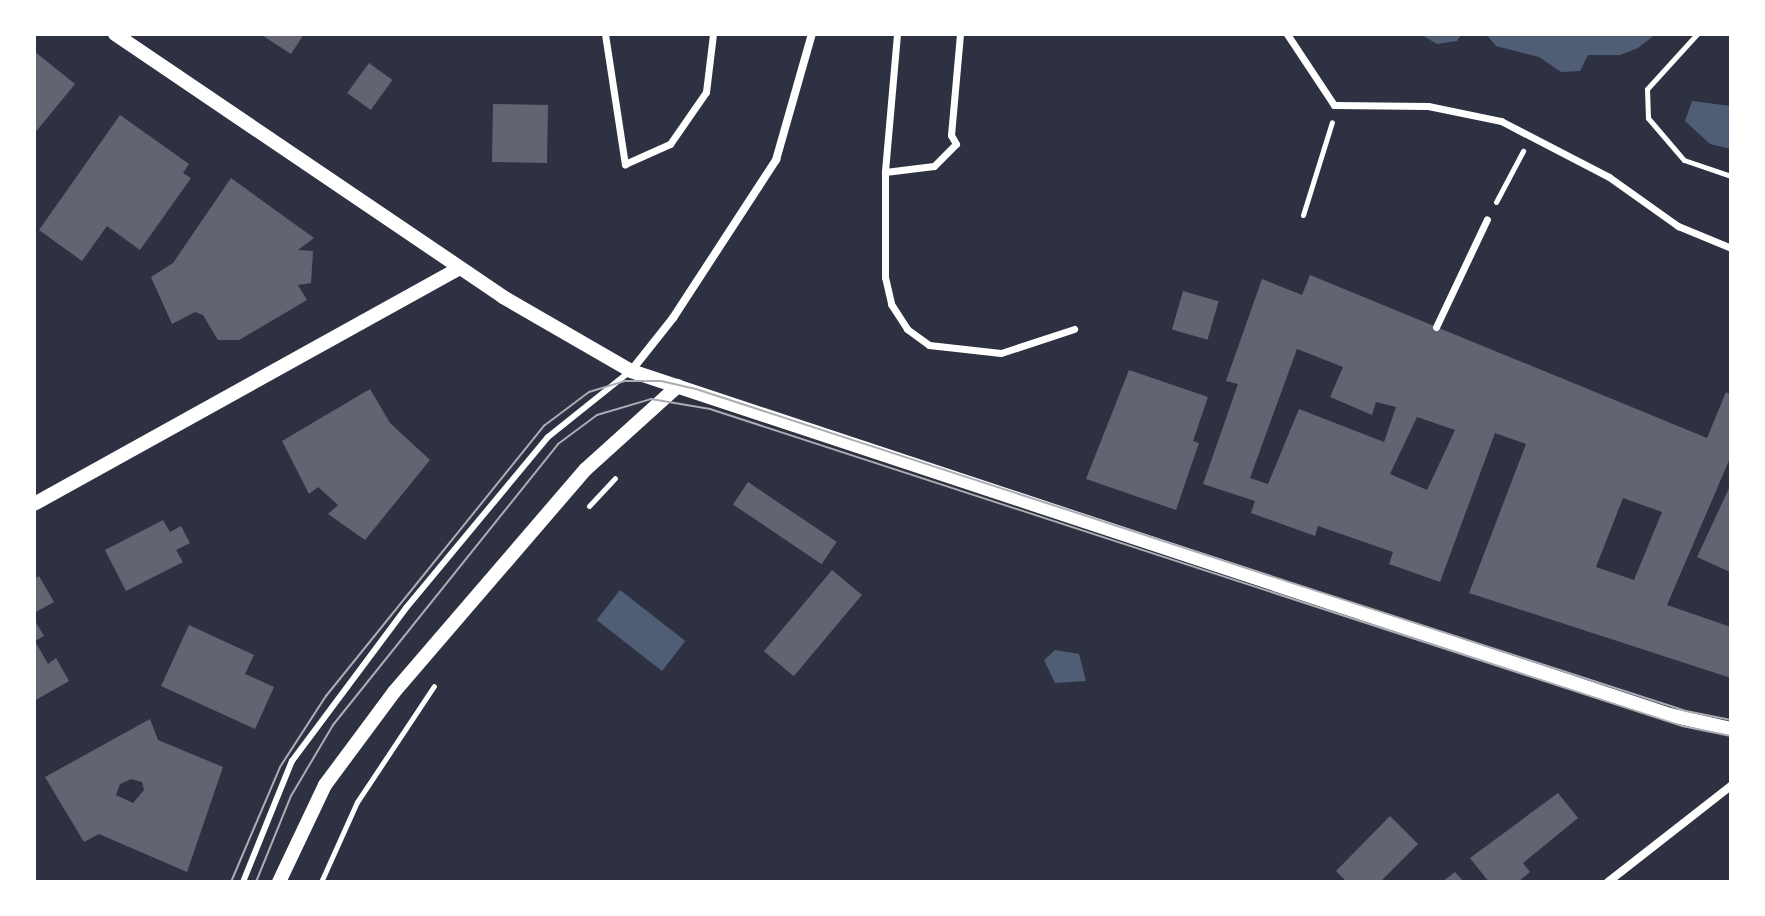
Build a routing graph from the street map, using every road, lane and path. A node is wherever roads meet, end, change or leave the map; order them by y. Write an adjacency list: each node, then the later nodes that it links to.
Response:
1 (115, 34): 16 (street)
2 (605, 34): 3 (street)
3 (713, 34)
4 (812, 34): 19 (street)
5 (897, 34): 11 (street)
6 (960, 34): 11 (street)
7 (1287, 34): 9 (street)
8 (1697, 34): 12 (path)
9 (1334, 105): 10 (street); 13 (path)
10 (1531, 136): 14 (path); 15 (street)
11 (885, 172): 18 (street)
12 (1731, 176)
13 (1303, 215)
14 (1487, 219): 17 (street)
15 (1731, 248)
16 (460, 268): 19 (street); 22 (street)
17 (1436, 327)
18 (1074, 329)
19 (631, 371): 20 (street); 27 (lane)
20 (678, 386): 25 (street); 28 (street)
21 (621, 471): 23 (path)
22 (34, 504)
23 (578, 517)
24 (435, 684): 29 (path)
25 (1731, 729)
26 (1731, 786): 30 (street)
27 (243, 882)
28 (279, 882)
29 (321, 882)
30 (1608, 882)

